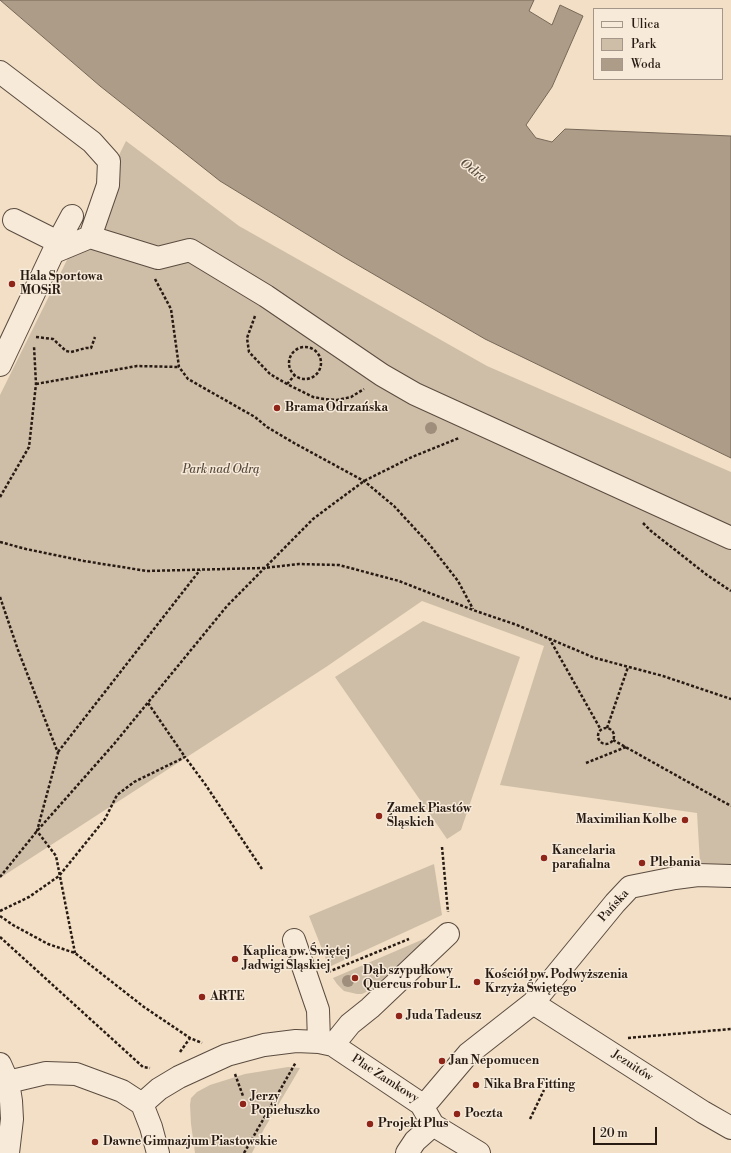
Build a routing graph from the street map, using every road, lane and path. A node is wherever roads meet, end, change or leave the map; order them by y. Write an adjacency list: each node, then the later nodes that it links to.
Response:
1 (0, 72): 4 (street)
2 (72, 216): 5 (street)
3 (14, 220): 5 (street)
4 (90, 237): 5 (street); 6 (street)
5 (56, 247): 11 (street)
6 (143, 253): 7 (street); 12 (path)
7 (266, 296): 14 (street); 16 (path)
8 (34, 337): 9 (path)
9 (95, 337)
10 (34, 344): 15 (path)
11 (0, 365)
12 (179, 367): 15 (path); 18 (path)
13 (295, 375): 13 (path); 16 (path)
14 (382, 375): 16 (path); 17 (street)
15 (36, 384): 19 (path)
16 (287, 384)
17 (485, 427): 18 (path); 21 (street)
18 (364, 481): 23 (path); 27 (path)
19 (0, 497)
20 (642, 522): 25 (path)
21 (731, 538)
22 (0, 542): 24 (path)
23 (264, 568): 24 (path); 27 (path); 31 (path)
24 (201, 570): 36 (path)
25 (731, 591)
26 (0, 597): 36 (path)
27 (473, 610): 28 (path)
28 (549, 638): 29 (path); 33 (path)
29 (628, 666): 30 (path); 32 (path)
30 (731, 699)
31 (148, 704): 37 (path); 40 (path)
32 (607, 728): 33 (path); 34 (path)
33 (601, 730): 34 (path)
34 (613, 740): 35 (path)
35 (626, 746): 38 (path); 39 (path)
36 (58, 753): 40 (path)
37 (185, 756): 42 (path); 43 (path)
38 (586, 763)
39 (731, 806)
40 (37, 831): 43 (path); 45 (path)
41 (442, 846): 48 (path)
42 (262, 870)
43 (59, 876): 46 (path); 52 (path)
44 (731, 876): 54 (street, Pańska)
45 (0, 877)
46 (0, 911)
47 (0, 916): 52 (path)
48 (448, 934): 59 (street)
49 (0, 937): 63 (path)
50 (412, 938): 53 (path)
51 (294, 940): 53 (street)
52 (74, 953): 57 (path)
53 (308, 981): 59 (street)
54 (533, 1003): 55 (street, Pańska); 58 (street, Jezuitów)
55 (505, 1026): 67 (street, Plac Zamkowy)
56 (731, 1029): 58 (path)
57 (190, 1038): 60 (path); 61 (path)
58 (593, 1041): 70 (street, Jezuitów)
59 (326, 1043): 60 (street, Plac Zamkowy); 67 (street, Plac Zamkowy)
60 (227, 1055): 66 (street, Plac Zamkowy)
61 (176, 1056)
62 (297, 1062): 73 (path)
63 (153, 1068)
64 (4, 1074): 66 (street); 71 (street)
65 (544, 1090): 68 (path)
66 (142, 1104): 72 (street)
67 (421, 1104): 69 (street)
68 (530, 1119)
69 (433, 1125): 74 (street); 75 (street)
70 (731, 1128)
71 (8, 1153)
72 (158, 1153)
73 (244, 1153)
74 (407, 1153)
75 (479, 1153)

